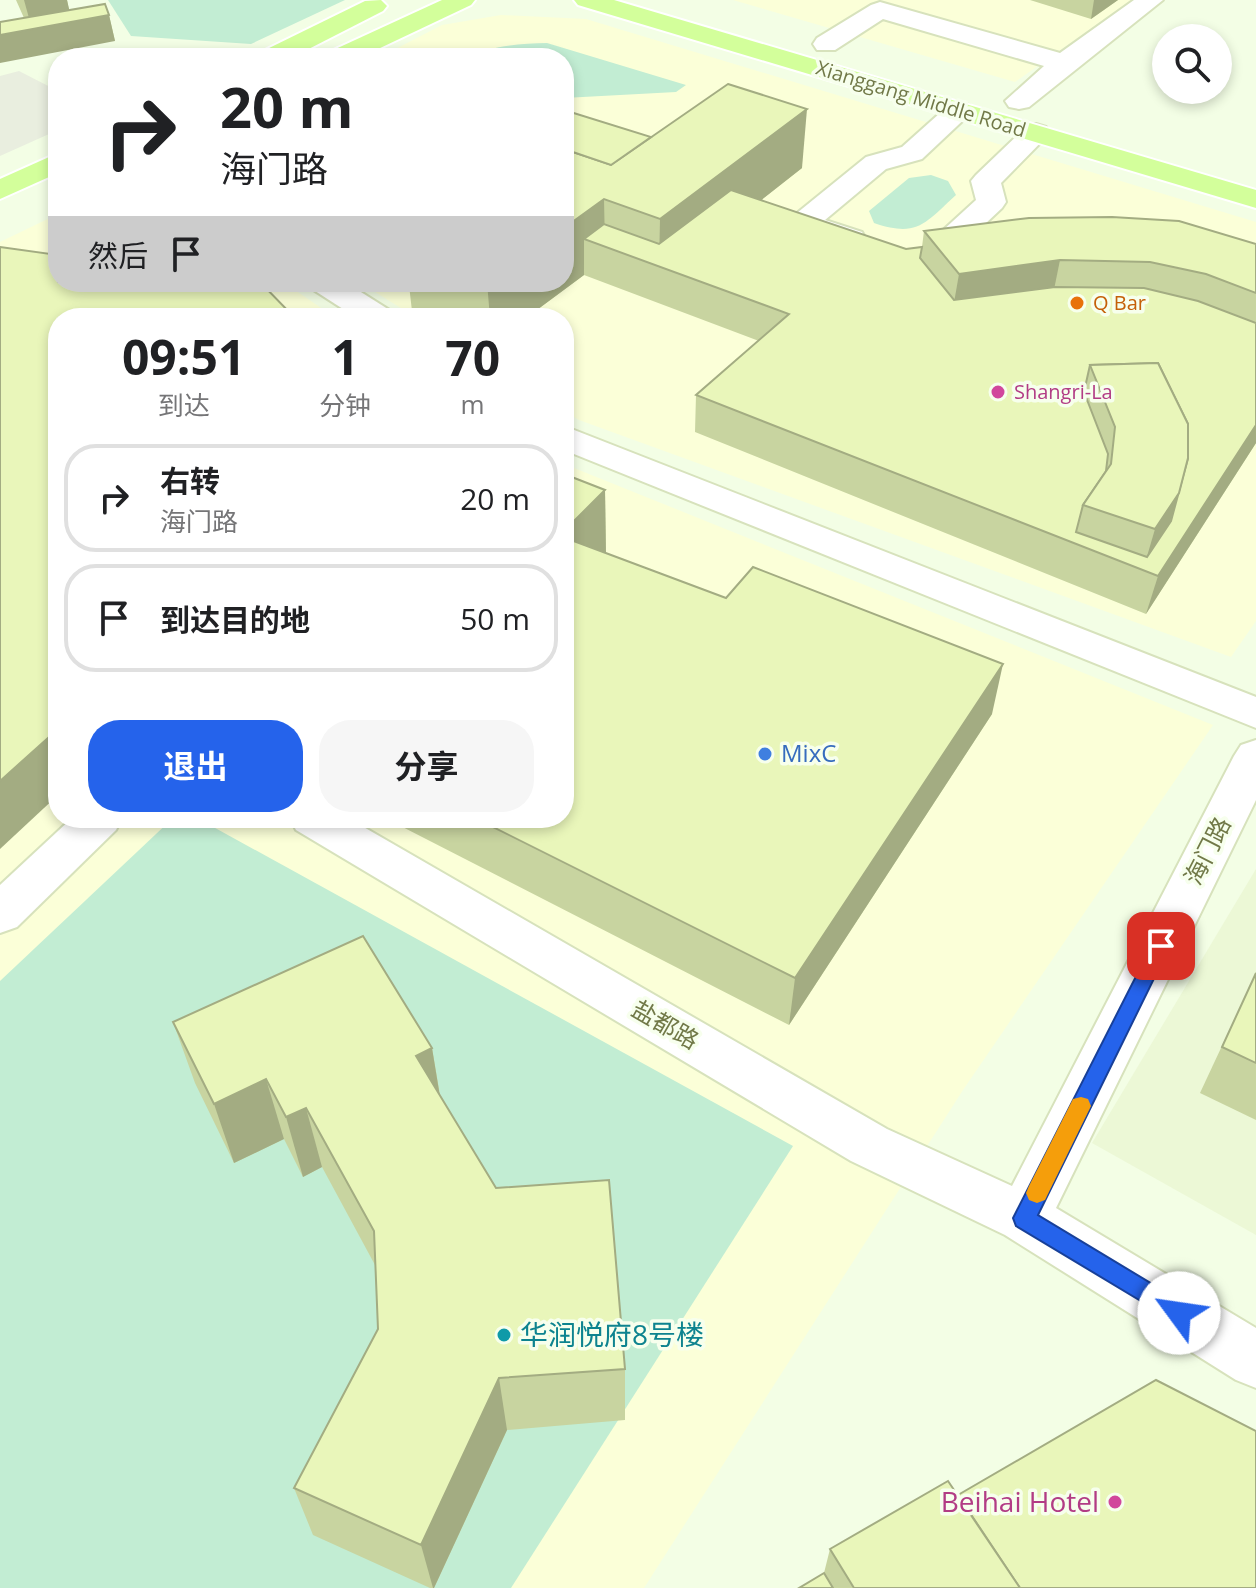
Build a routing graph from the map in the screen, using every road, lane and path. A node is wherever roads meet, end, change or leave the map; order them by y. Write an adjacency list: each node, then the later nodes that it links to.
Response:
1 (387, 0): 7 (main road)
2 (462, 0): 8 (main road)
3 (587, 0): 13 (main road, Xianggang Middle Road)
4 (673, 0): 6 (main road, Xianggang Middle Road)
5 (1150, 0): 10 (street)
6 (826, 44): 9 (main road, Xianggang Middle Road); 10 (street)
7 (290, 48)
8 (359, 48)
9 (856, 52)
10 (1064, 63): 12 (street)
11 (989, 92): 12 (main road, Xianggang Middle Road)
12 (1019, 101): 14 (main road, Xianggang Middle Road)
13 (959, 111): 14 (main road, Xianggang Middle Road); 14 (street)
14 (1042, 121): 17 (main road, Xianggang Middle Road)
15 (48, 167): 16 (main road)
16 (0, 190)
17 (1256, 199)
18 (339, 292): 19 (street)
19 (363, 308)
20 (574, 441): 21 (street)
21 (1256, 713)
22 (1256, 756): 26 (street, 海门路)
23 (90, 828): 25 (street)
24 (329, 828): 26 (street, 盐都路)
25 (0, 914)
26 (1024, 1218): 27 (street)
27 (1256, 1360)

